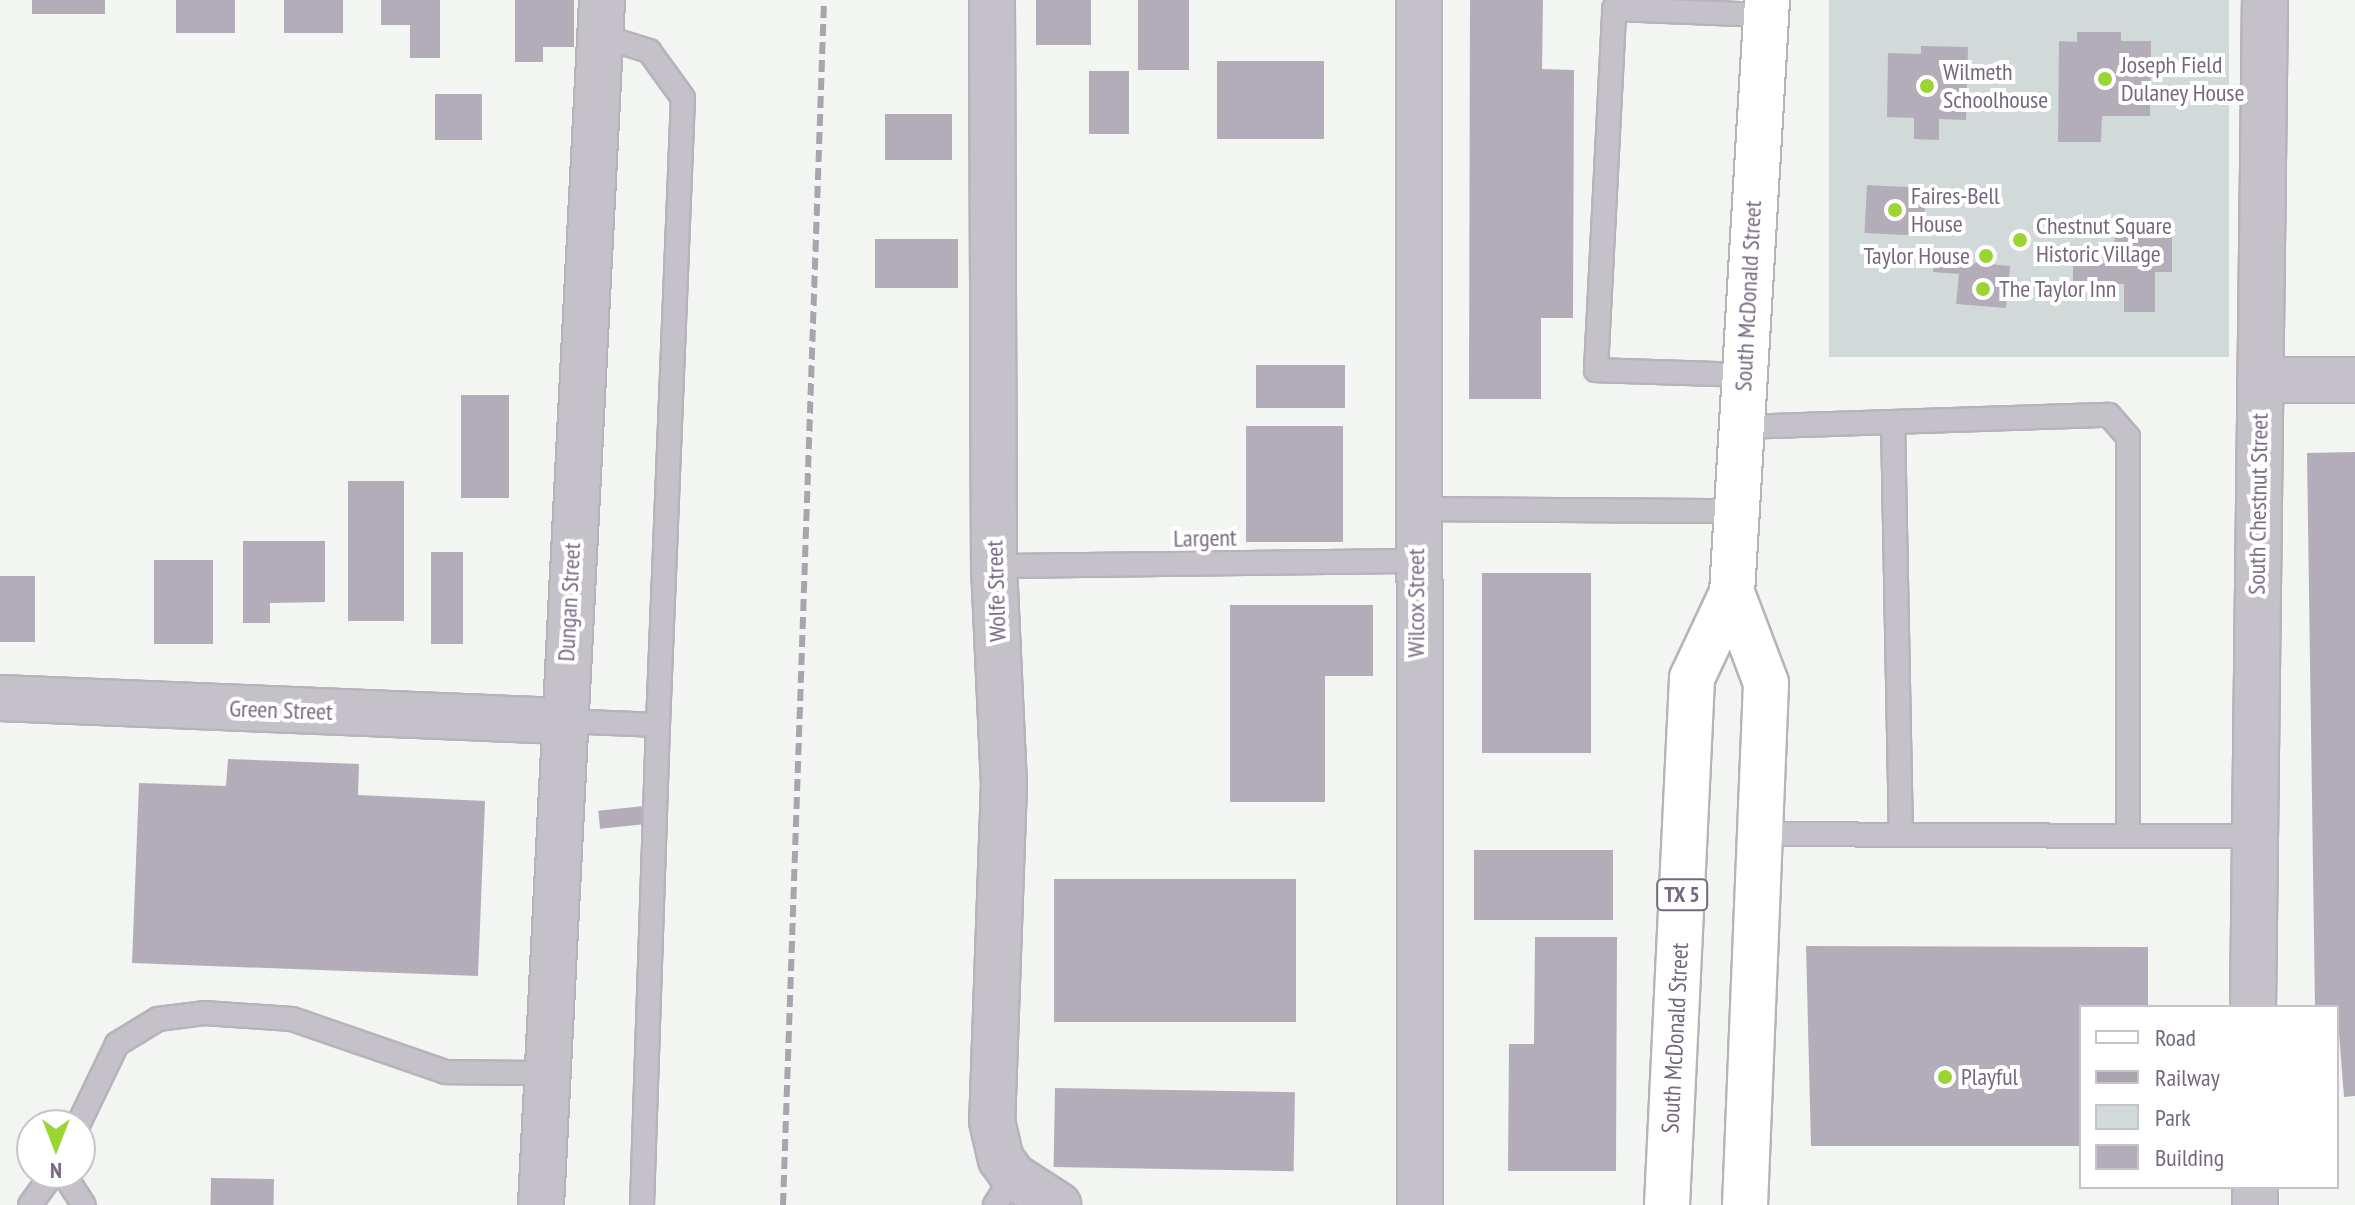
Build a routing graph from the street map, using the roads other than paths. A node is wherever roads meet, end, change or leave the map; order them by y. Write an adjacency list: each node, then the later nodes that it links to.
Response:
1 (992, 0): 14 (street, Wolfe Street)
2 (1419, 0): 11 (street, Wilcox Street)
3 (2265, 0): 7 (street, South Chestnut Street)
4 (1766, 7): 6 (main road, South McDonald Street / TX 5); 6 (lane)
5 (601, 18): 17 (street, Dungan Street); 18 (lane)
6 (1744, 375): 10 (main road, South McDonald Street / TX 5)
7 (2260, 380): 8 (street); 22 (street, South Chestnut Street)
8 (2355, 380)
9 (1893, 422): 10 (lane); 20 (lane); 21 (lane)
10 (1741, 427): 12 (main road, South McDonald Street / TX 5)
11 (1417, 509): 12 (lane); 13 (street, Wilcox Street)
12 (1737, 511): 15 (main road, South McDonald Street / TX 5)
13 (1416, 561): 14 (lane, Largent); 30 (street, Wilcox Street)
14 (994, 566): 26 (street, Wolfe Street)
15 (1732, 593): 19 (main road, South McDonald Street / TX 5); 31 (main road, South McDonald Street / TX 5)
16 (0, 698): 17 (street, Green Street)
17 (563, 721): 18 (lane); 24 (street, Dungan Street)
18 (658, 725): 28 (lane)
19 (1760, 834): 20 (lane); 32 (main road, South McDonald Street / TX 5)
20 (1901, 835): 21 (lane)
21 (2128, 836): 22 (lane)
22 (2252, 837): 23 (street, South Chestnut Street)
23 (2253, 1005)
24 (547, 1073): 25 (lane); 27 (street, Dungan Street)
25 (86, 1109)
26 (1004, 1191): 29 (street)
27 (541, 1205)
28 (642, 1205)
29 (1058, 1205)
30 (1420, 1205)
31 (1667, 1205)
32 (1745, 1205)

